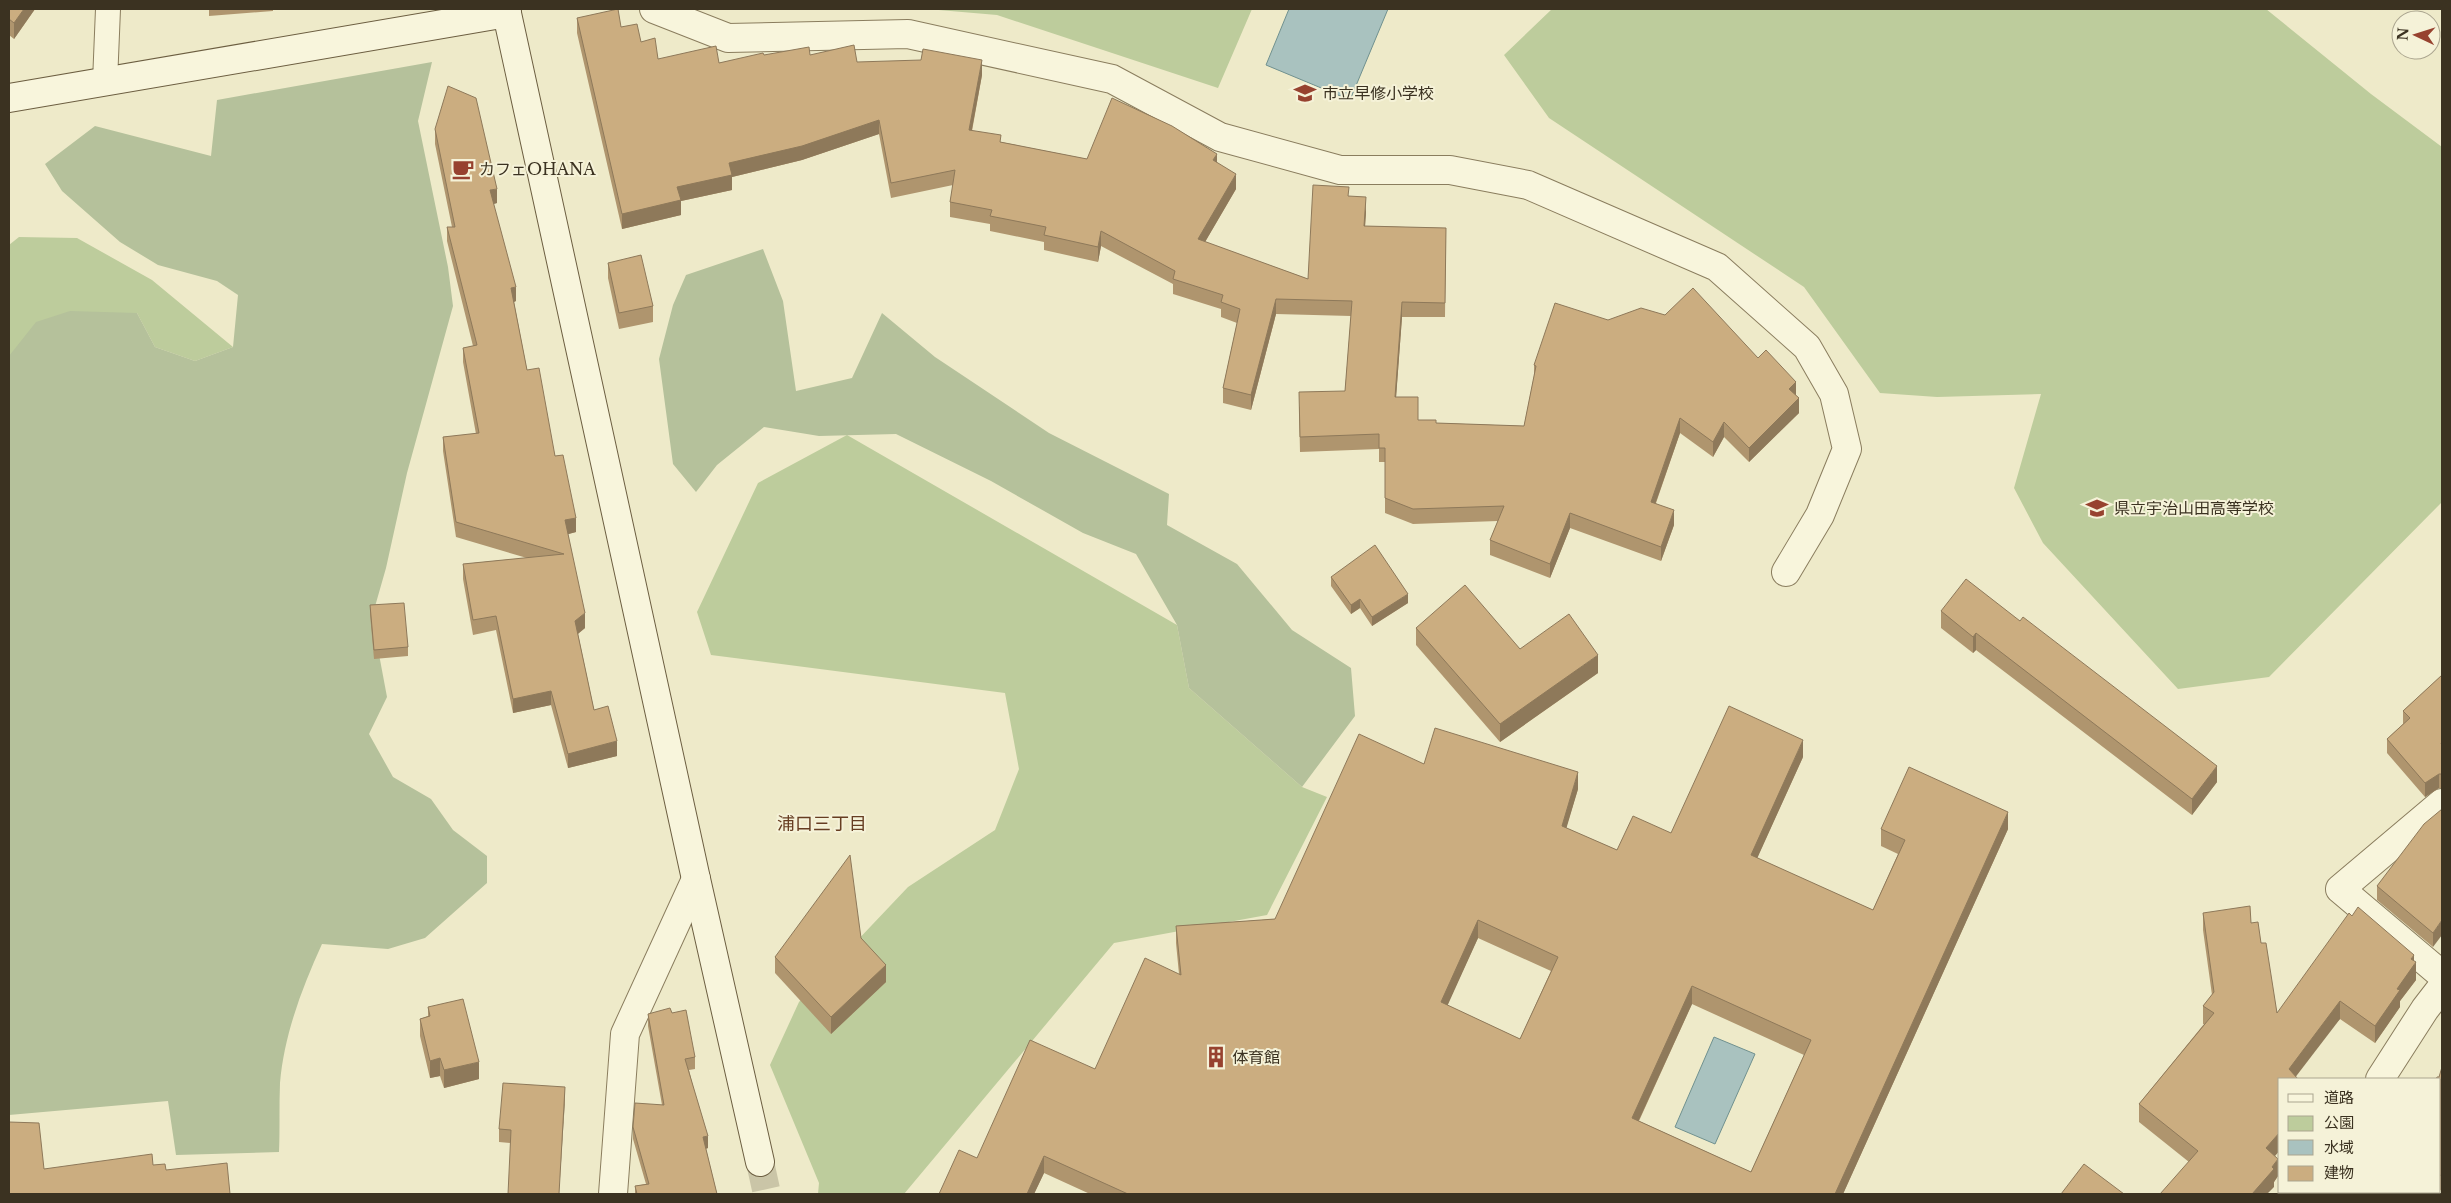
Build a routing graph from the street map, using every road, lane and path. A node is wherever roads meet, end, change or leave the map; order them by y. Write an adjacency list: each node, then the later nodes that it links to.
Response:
1 (108, 9): 4 (lane)
2 (654, 9): 6 (street)
3 (509, 10): 4 (street); 8 (street)
4 (105, 82): 5 (street)
5 (9, 98)
6 (1786, 572)
7 (2442, 803): 9 (street)
8 (696, 879): 12 (street); 13 (street)
9 (2442, 975)
10 (2442, 987): 11 (street)
11 (2381, 1078)
12 (760, 1162)
13 (613, 1194)

